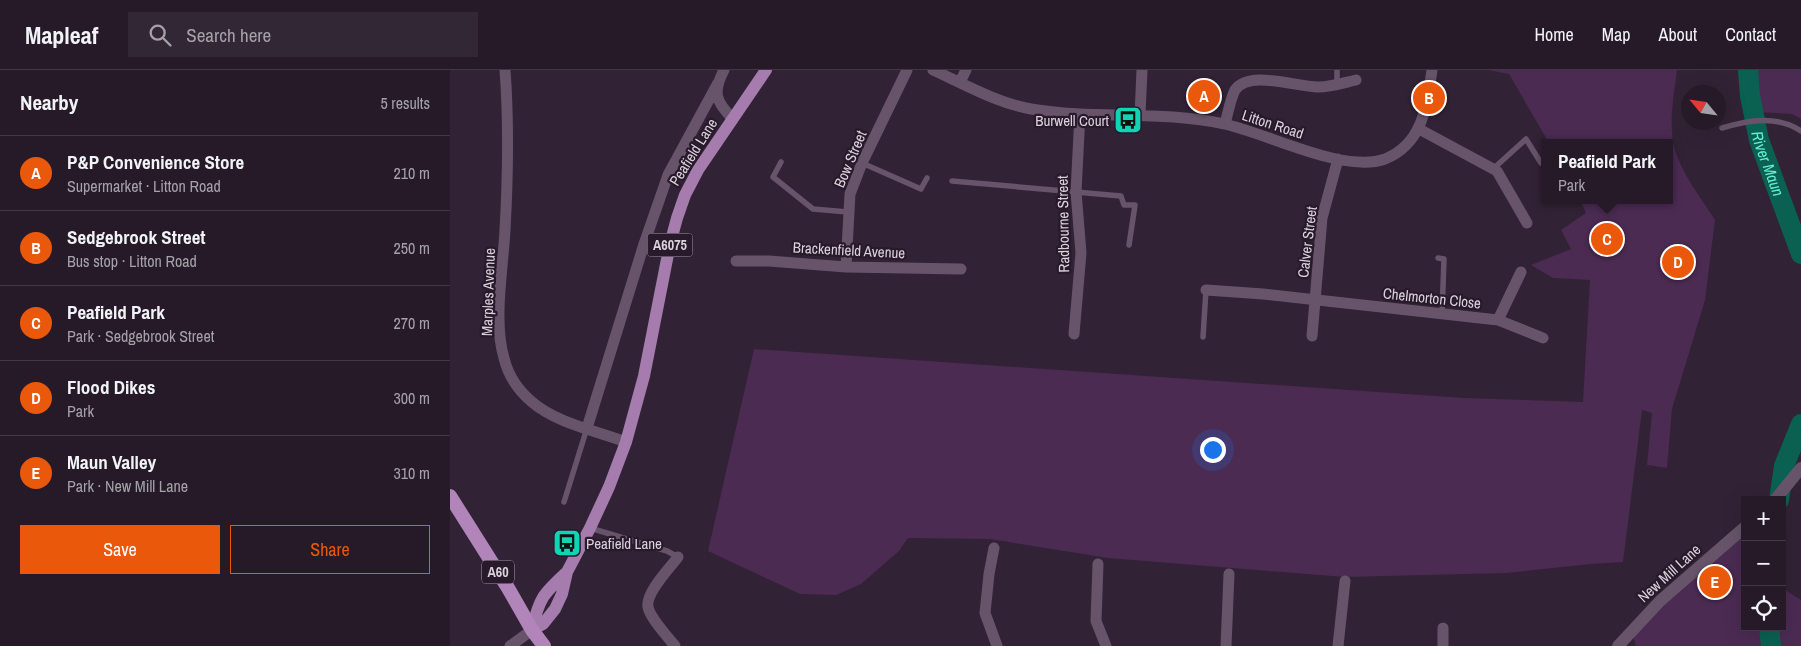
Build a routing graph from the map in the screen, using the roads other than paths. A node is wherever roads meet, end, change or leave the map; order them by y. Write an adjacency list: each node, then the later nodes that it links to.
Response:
1 (505, 70): 45 (street, Marples Avenue)
2 (724, 70): 12 (street)
3 (766, 70): 16 (main road, Peafield Lane / A6075)
4 (907, 70): 23 (street, Bow Street)
5 (933, 70): 11 (street, Litton Road)
6 (966, 70): 11 (street)
7 (1142, 70): 15 (street)
8 (1337, 70): 13 (lane)
9 (1432, 70): 19 (street, Litton Road)
10 (1356, 80): 13 (street)
11 (960, 82): 14 (street, Litton Road)
12 (718, 83): 16 (street); 45 (street)
13 (1337, 85): 17 (street)
14 (1080, 114): 15 (street, Litton Road); 28 (street, Radbourne Street)
15 (1140, 115): 17 (street, Litton Road)
16 (733, 119): 46 (main road, Peafield Lane / A6075)
17 (1225, 124): 21 (street, Litton Road)
18 (1726, 127): 20 (lane)
19 (1418, 129): 21 (street, Litton Road); 25 (street)
20 (1801, 131)
21 (1338, 159): 38 (street, Calver Street)
22 (781, 162): 29 (lane)
23 (862, 163): 26 (lane); 29 (street, Bow Street)
24 (1540, 163): 25 (lane)
25 (1493, 169): 30 (street)
26 (927, 178)
27 (952, 181): 28 (lane)
28 (1076, 192): 31 (lane); 41 (street, Radbourne Street)
29 (848, 212): 34 (street, Bow Street)
30 (1527, 223)
31 (1129, 245)
32 (1438, 258): 39 (lane)
33 (736, 261): 34 (street, Brackenfield Avenue)
34 (846, 266): 35 (street, Brackenfield Avenue)
35 (961, 269)
36 (1521, 272): 40 (street)
37 (1206, 290): 38 (street, Chelmorton Close); 43 (lane)
38 (1316, 300): 39 (street, Chelmorton Close); 42 (street, Calver Street)
39 (1442, 314): 40 (street, Chelmorton Close)
40 (1498, 320): 44 (street, Chelmorton Close)
41 (1074, 334)
42 (1312, 336)
43 (1204, 337)
44 (1543, 338)
45 (587, 428): 46 (street, Marples Avenue); 50 (lane)
46 (626, 442): 51 (main road, Peafield Lane / A6075)
47 (1800, 469): 49 (street)
48 (450, 496): 59 (highway, A60)
49 (1778, 496)
50 (564, 502)
51 (590, 528): 54 (lane); 59 (main road, Peafield Lane / A6075)
52 (1741, 531): 68 (street, New Mill Lane)
53 (994, 548): 63 (street)
54 (678, 557): 62 (street)
55 (1098, 564): 64 (street)
56 (1229, 574): 65 (street)
57 (1345, 581): 66 (street)
58 (1443, 628): 67 (street)
59 (532, 630): 60 (street); 61 (highway, A60)
60 (510, 646)
61 (544, 646)
62 (675, 646)
63 (997, 646)
64 (1106, 646)
65 (1226, 646)
66 (1338, 646)
67 (1443, 646)
68 (1618, 646)

